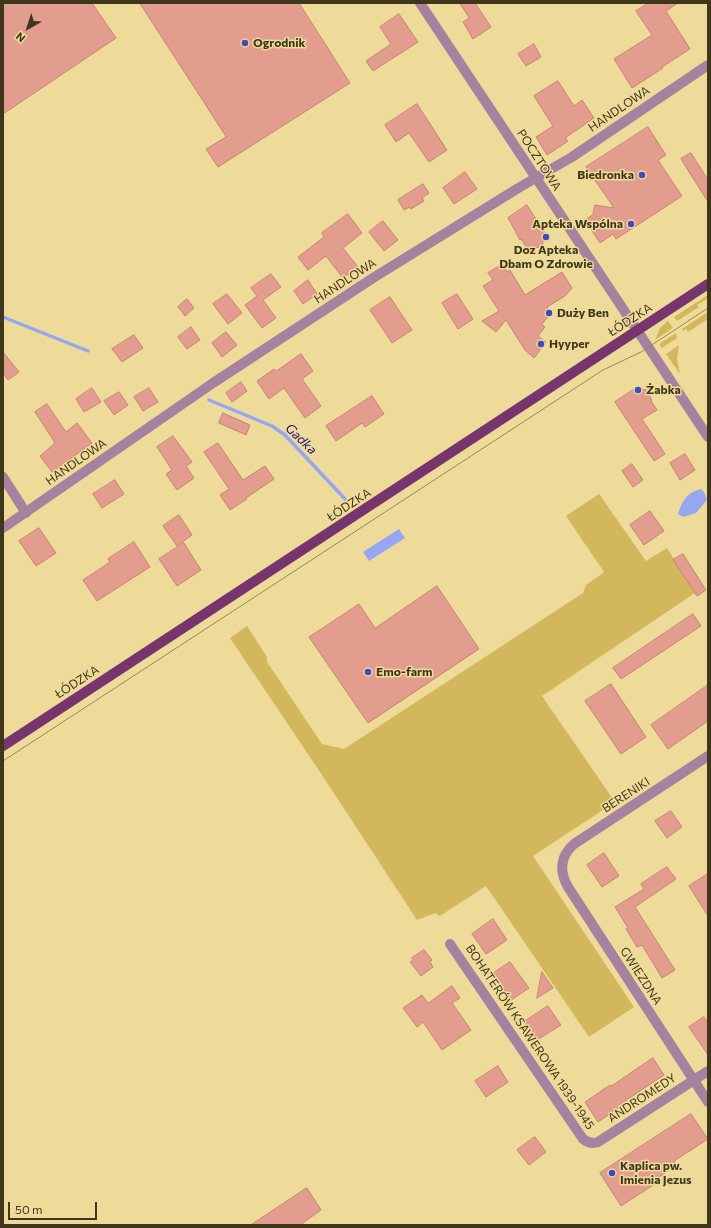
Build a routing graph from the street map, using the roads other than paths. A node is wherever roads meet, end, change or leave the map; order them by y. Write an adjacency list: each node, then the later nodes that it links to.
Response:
1 (420, 3): 3 (street, POCZTOWA)
2 (708, 65): 3 (street, HANDLOWA)
3 (536, 178): 5 (street, POCZTOWA); 8 (street, HANDLOWA)
4 (708, 284): 5 (main road, ŁÓDZKA)
5 (637, 331): 6 (street, POCZTOWA); 10 (main road, ŁÓDZKA)
6 (708, 437)
7 (3, 477): 8 (street)
8 (26, 513): 9 (street, HANDLOWA)
9 (3, 528)
10 (3, 746)
11 (708, 756): 12 (street, BERENIKI)
12 (563, 860): 15 (street, GWIEZDNA)
13 (450, 944): 17 (street, BOHATERÓW KSAWEROWA 1939-1945)
14 (708, 1071): 15 (street, ANDROMEDY)
15 (694, 1080): 16 (street, GWIEZDNA); 17 (street, ANDROMEDY)
16 (708, 1102)
17 (590, 1144)

